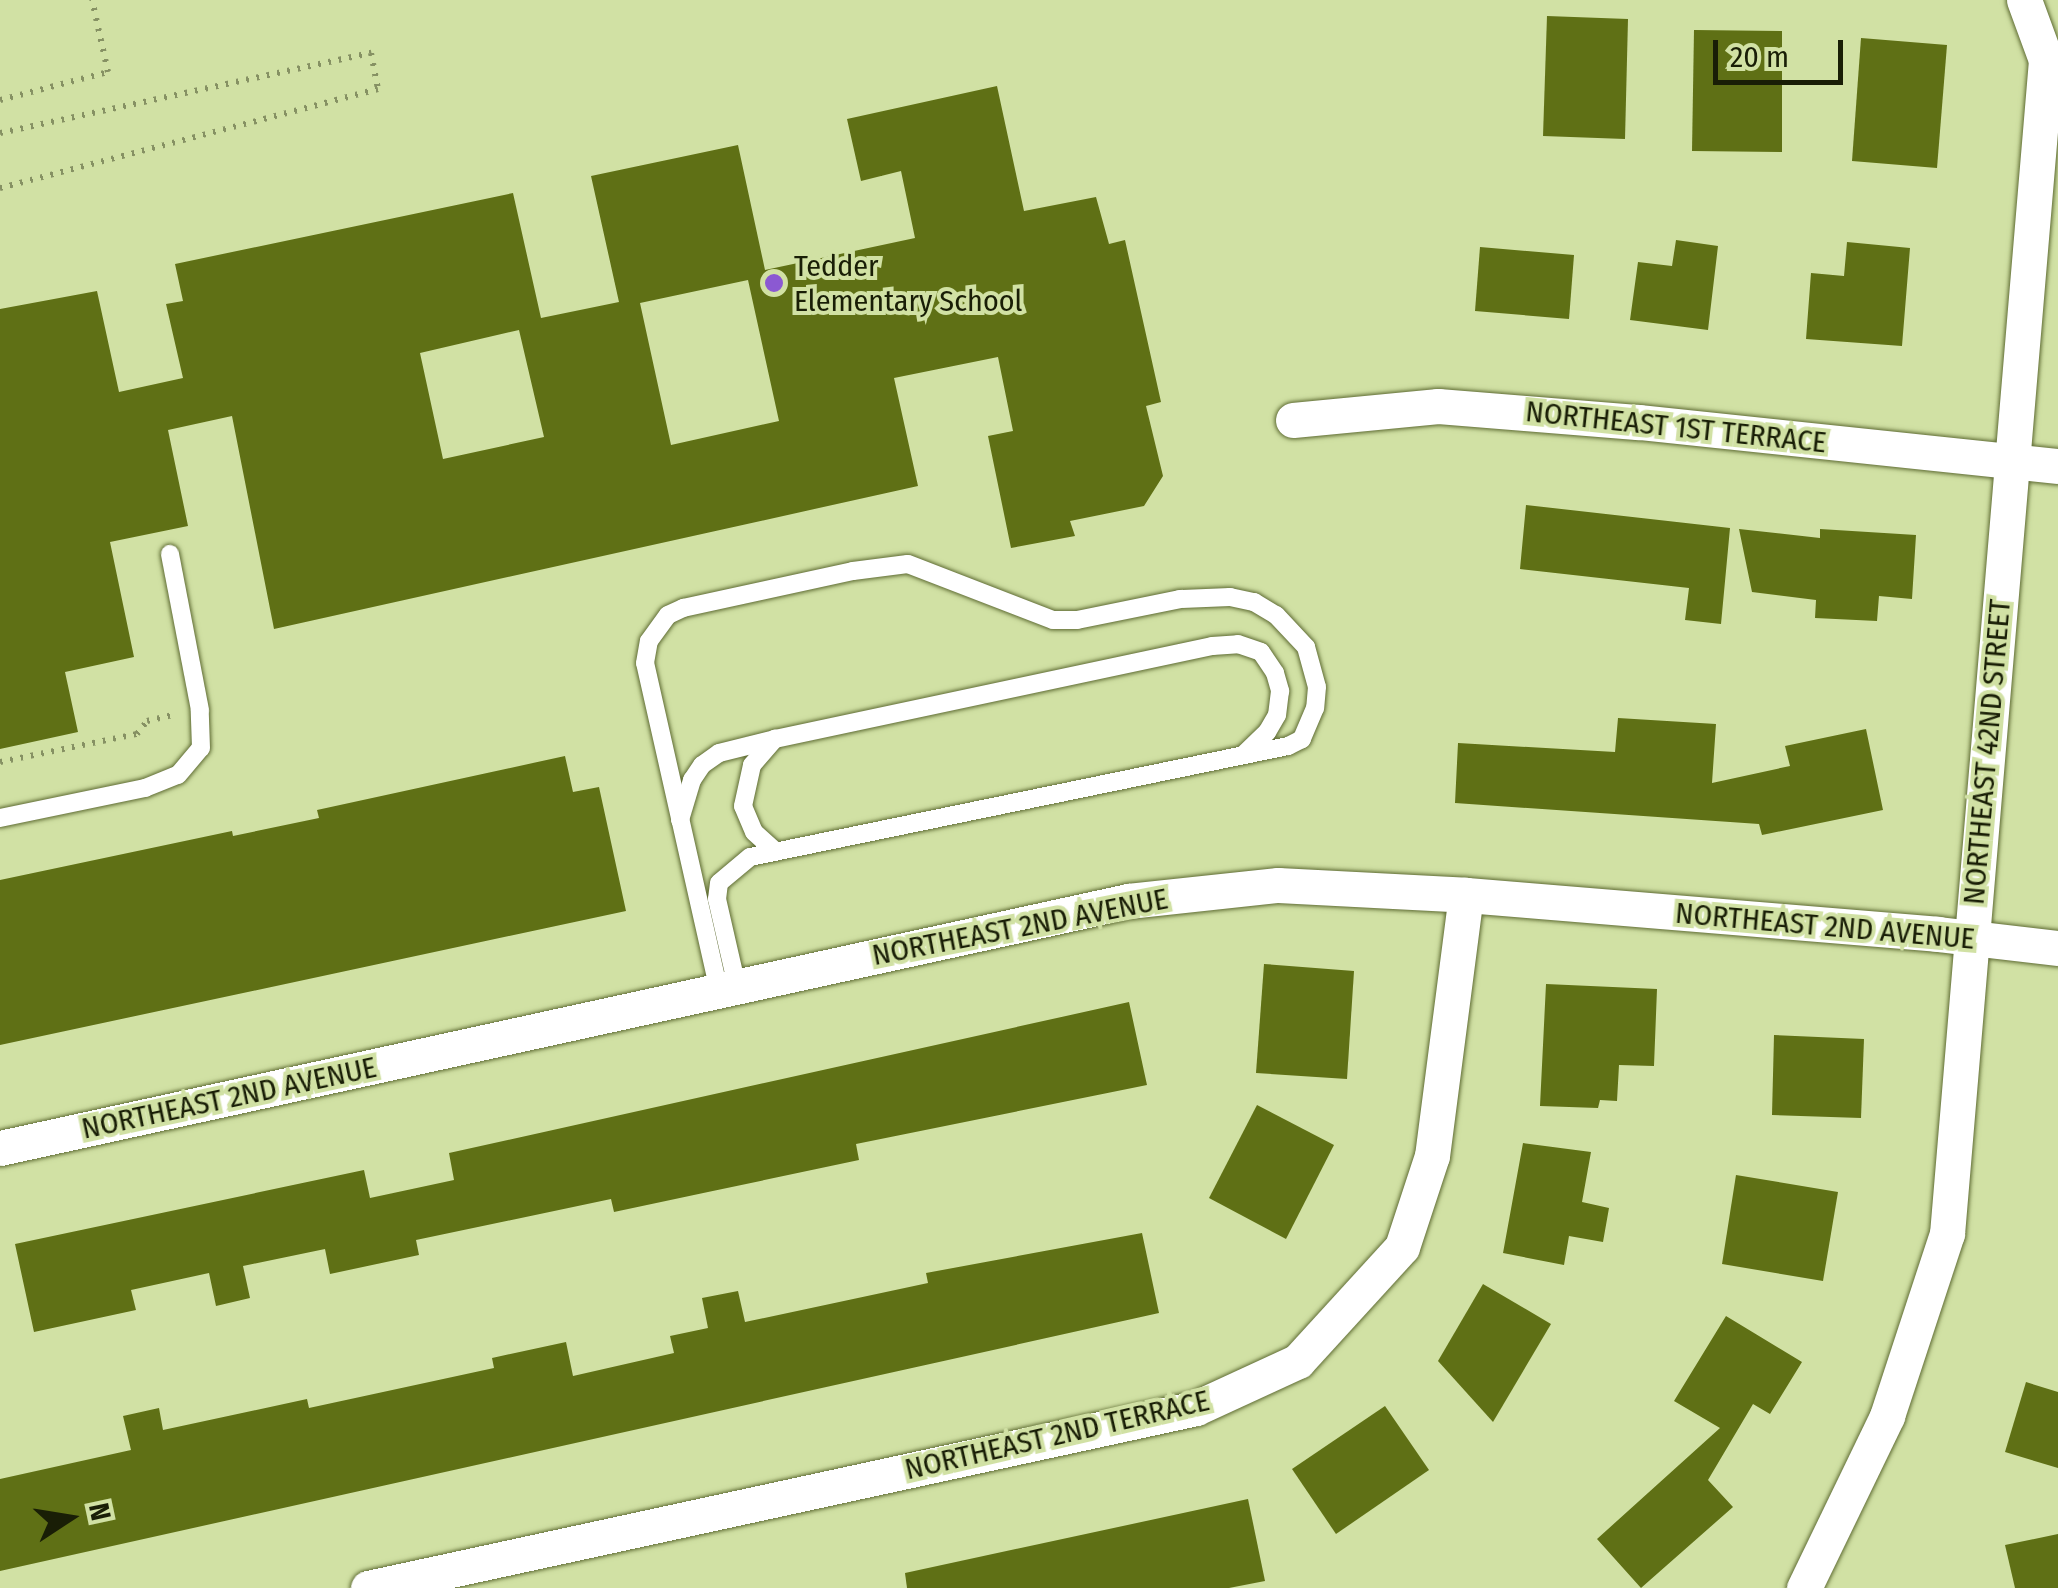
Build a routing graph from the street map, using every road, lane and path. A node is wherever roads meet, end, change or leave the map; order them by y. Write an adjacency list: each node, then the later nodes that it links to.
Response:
1 (92, 0): 3 (path)
2 (2028, 5): 7 (street, NORTHEAST 42ND STREET)
3 (0, 100)
4 (0, 133): 5 (path)
5 (0, 188)
6 (1293, 420): 7 (street, NORTHEAST 1ST TERRACE)
7 (2013, 462): 8 (street, NORTHEAST 1ST TERRACE); 18 (street, NORTHEAST 42ND STREET)
8 (2058, 466)
9 (170, 554): 10 (lane)
10 (200, 710): 13 (path); 14 (lane)
11 (776, 739): 12 (lane); 15 (lane); 16 (lane)
12 (1244, 754): 15 (lane); 16 (lane)
13 (0, 762)
14 (0, 818)
15 (679, 823): 20 (lane)
16 (775, 851): 20 (lane)
17 (1466, 895): 18 (street, NORTHEAST 2ND AVENUE); 20 (street, NORTHEAST 2ND AVENUE); 22 (street, NORTHEAST 2ND TERRACE)
18 (1970, 938): 19 (street, NORTHEAST 2ND AVENUE); 23 (street, NORTHEAST 42ND STREET)
19 (2058, 948)
20 (728, 988): 21 (street, NORTHEAST 2ND AVENUE)
21 (0, 1148)
22 (368, 1588)
23 (1804, 1588)

